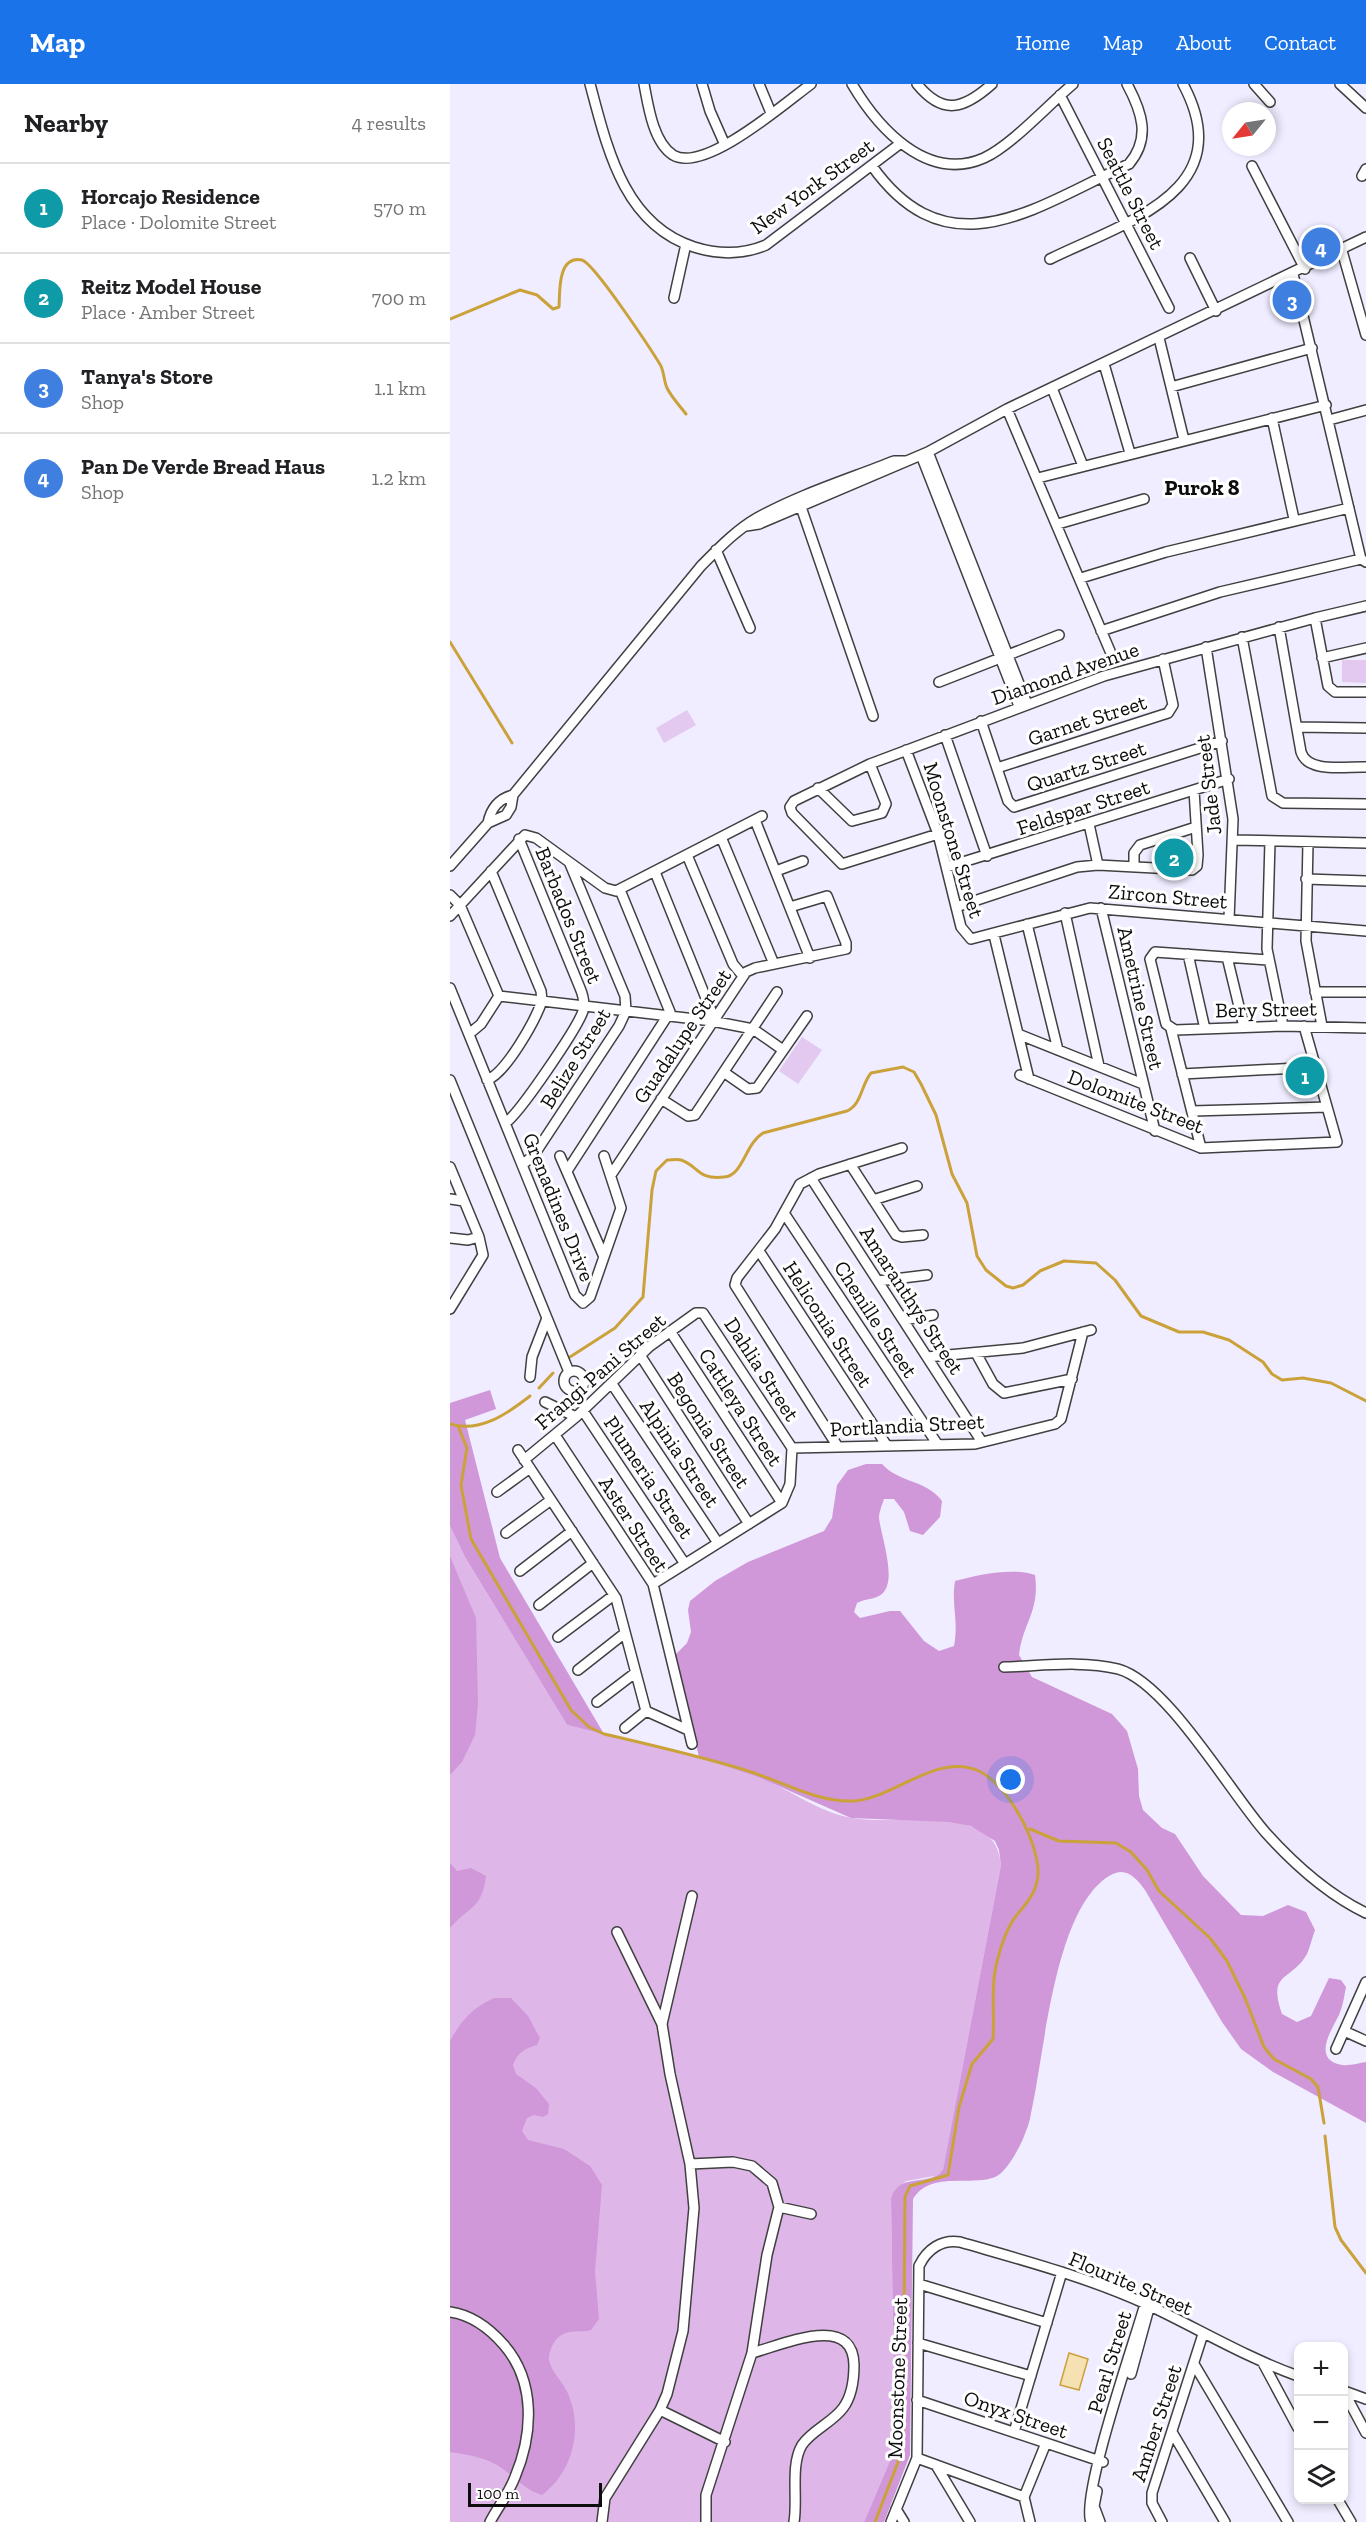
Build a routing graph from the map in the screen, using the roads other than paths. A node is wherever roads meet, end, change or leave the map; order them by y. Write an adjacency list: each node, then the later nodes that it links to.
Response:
1 (590, 84): 25 (street, New York Street)
2 (644, 84): 19 (street)
3 (702, 84): 19 (street)
4 (759, 84): 17 (street)
5 (811, 84): 17 (street)
6 (852, 84): 18 (street)
7 (917, 84): 13 (street)
8 (1073, 84): 14 (street)
9 (1127, 84): 22 (street)
10 (1183, 84): 23 (street)
11 (1254, 84): 15 (street)
12 (1340, 84): 16 (street)
13 (990, 85)
14 (1060, 95): 18 (street); 22 (street, Seattle Street)
15 (1270, 102)
16 (1366, 108)
17 (771, 113): 19 (street)
18 (901, 143): 21 (street, New York Street)
19 (725, 145)
20 (1252, 165): 29 (street)
21 (872, 166): 22 (street); 25 (street, New York Street)
22 (1102, 176): 23 (street, Seattle Street)
23 (1125, 222): 28 (street); 32 (street, Seattle Street)
24 (1366, 237): 26 (street)
25 (686, 244): 31 (street)
26 (1342, 251): 29 (street); 34 (street)
27 (1190, 258): 33 (street)
28 (1050, 259)
29 (1305, 269): 30 (street)
30 (1293, 274): 33 (street); 36 (street)
31 (674, 298)
32 (1169, 308)
33 (1216, 311): 35 (street)
34 (1366, 335)
35 (1159, 338): 37 (street); 38 (street)
36 (1312, 348): 38 (street); 40 (street)
37 (1104, 364): 39 (street); 46 (street)
38 (1171, 387): 45 (street)
39 (1052, 388): 41 (street); 49 (street)
40 (1326, 405): 43 (street); 44 (street)
41 (1007, 410): 47 (street); 50 (street)
42 (1366, 410): 44 (street)
43 (1272, 418): 45 (street); 54 (street)
44 (1329, 420): 53 (street)
45 (1184, 440): 46 (street)
46 (1130, 453): 49 (street)
47 (925, 454): 48 (street); 70 (street)
48 (908, 460): 52 (street); 56 (street)
49 (1083, 466): 50 (street)
50 (1038, 478): 55 (street)
51 (1144, 499): 55 (street)
52 (801, 507): 56 (street); 76 (street)
53 (1349, 508): 54 (street); 58 (street)
54 (1294, 519): 59 (street)
55 (1058, 524): 59 (street)
56 (746, 526): 57 (street)
57 (717, 550): 63 (street); 89 (street)
58 (1364, 561): 64 (street)
59 (1081, 578): 64 (street)
60 (1366, 606): 61 (street, Diamond Avenue)
61 (1315, 618): 62 (street, Diamond Avenue); 72 (street)
62 (1279, 627): 66 (street, Diamond Avenue); 78 (street)
63 (750, 628)
64 (1101, 631): 69 (street)
65 (1059, 635): 70 (street)
66 (1242, 637): 67 (street, Diamond Avenue); 90 (street)
67 (1206, 647): 71 (street, Diamond Avenue); 81 (street, Jade Street)
68 (1366, 648): 72 (street)
69 (1110, 651)
70 (1004, 657): 73 (street); 75 (street)
71 (1163, 658): 75 (street, Diamond Avenue); 85 (street, Garnet Street)
72 (1322, 658): 74 (street)
73 (939, 682)
74 (1366, 692)
75 (1023, 705): 77 (street, Diamond Avenue)
76 (873, 716)
77 (981, 721): 80 (street, Diamond Avenue); 85 (street, Quartz Street)
78 (1297, 728): 79 (street); 84 (street)
79 (1366, 728)
80 (945, 735): 82 (street, Diamond Avenue); 102 (street)
81 (1222, 741): 85 (street, Quartz Street); 86 (street, Jade Street)
82 (906, 750): 83 (street, Diamond Avenue); 94 (street, Moonstone Street)
83 (870, 764): 87 (street, Diamond Avenue); 87 (street)
84 (1366, 766)
85 (997, 768)
86 (1229, 779): 88 (street, Feldspar Street); 97 (street, Jade Street)
87 (818, 788): 94 (street, Diamond Avenue)
88 (1194, 790): 92 (street, Feldspar Street); 93 (street)
89 (513, 795): 91 (street); 91 (street)
90 (1366, 804)
91 (488, 823): 106 (street)
92 (1089, 824): 102 (street, Feldspar Street); 105 (street)
93 (1196, 827): 108 (street); 108 (street)
94 (938, 834): 107 (street, Moonstone Street)
95 (721, 837): 101 (street); 110 (street); 133 (street)
96 (519, 839): 104 (street); 109 (street); 141 (street, Barbados Street)
97 (1234, 840): 98 (street); 122 (street, Jade Street)
98 (1270, 841): 99 (street); 123 (street)
99 (1308, 842): 100 (street); 112 (street)
100 (1366, 843)
101 (687, 855): 111 (street); 134 (street)
102 (987, 856): 107 (street, Feldspar Street)
103 (803, 861): 110 (street)
104 (569, 862): 114 (street); 142 (street, Belize Street)
105 (1098, 865): 108 (street); 118 (street)
106 (450, 866)
107 (947, 867): 118 (street, Moonstone Street)
108 (1134, 867)
109 (491, 871): 116 (street); 140 (street)
110 (776, 871): 117 (street)
111 (655, 872): 114 (street); 145 (street)
112 (1306, 879): 113 (street); 125 (street)
113 (1366, 881)
114 (620, 890): 143 (street)
115 (450, 895): 116 (street)
116 (460, 905): 121 (street); 139 (street)
117 (790, 907): 131 (street); 131 (street, Guadalupe Street)
118 (956, 907): 128 (street, Moonstone Street)
119 (1101, 908): 120 (street, Zircon Street); 122 (street, Zircon Street); 164 (street, Ametrine Street)
120 (1065, 913): 124 (street, Zircon Street); 158 (street)
121 (450, 916)
122 (1229, 919): 123 (street, Zircon Street)
123 (1268, 922): 125 (street, Zircon Street); 132 (street)
124 (1027, 924): 127 (street, Zircon Street); 157 (street)
125 (1305, 925): 126 (street, Zircon Street); 137 (street)
126 (1366, 931)
127 (994, 934): 128 (street, Zircon Street); 155 (street)
128 (971, 939)
129 (1188, 954): 130 (street); 150 (street); 153 (street)
130 (1227, 957): 132 (street); 149 (street)
131 (810, 958): 133 (street, Guadalupe Street)
132 (1268, 960): 146 (street)
133 (774, 964): 134 (street, Guadalupe Street)
134 (743, 976): 145 (street, Guadalupe Street)
135 (450, 988): 154 (street, Grenadines Drive)
136 (777, 992): 152 (street)
137 (1315, 992): 138 (street); 148 (street)
138 (1366, 992)
139 (499, 996): 140 (street); 154 (street)
140 (542, 1002): 141 (street); 163 (street)
141 (583, 1006): 142 (street); 168 (street, Barbados Street)
142 (626, 1011): 143 (street); 175 (street, Belize Street)
143 (669, 1016): 145 (street); 177 (street)
144 (807, 1016): 156 (street)
145 (713, 1020): 152 (street); 165 (street, Guadalupe Street)
146 (1283, 1026): 147 (street, Bery Street); 149 (street, Bery Street)
147 (1304, 1026): 148 (street, Bery Street); 159 (street, Dolomite Street)
148 (1322, 1026): 151 (street, Bery Street)
149 (1244, 1027): 153 (street, Bery Street)
150 (1170, 1028): 153 (street, Bery Street); 161 (street)
151 (1366, 1028)
152 (753, 1029): 156 (street); 160 (street)
153 (1205, 1029)
154 (469, 1034): 163 (street, Grenadines Drive)
155 (1018, 1034): 157 (street); 169 (street, Dolomite Street)
156 (783, 1050): 160 (street)
157 (1058, 1050): 158 (street)
158 (1099, 1066): 164 (street)
159 (1316, 1067): 161 (street); 166 (street, Dolomite Street)
160 (725, 1073): 165 (street)
161 (1182, 1074): 167 (street)
162 (450, 1080): 195 (street)
163 (488, 1080): 168 (street, Grenadines Drive)
164 (1143, 1084): 169 (street, Ametrine Street)
165 (661, 1099): 178 (street, Guadalupe Street)
166 (1327, 1107): 167 (street); 171 (street, Dolomite Street)
167 (1192, 1111): 171 (street)
168 (505, 1123): 175 (street, Grenadines Drive)
169 (1155, 1131): 171 (street, Dolomite Street)
170 (902, 1148): 174 (street)
171 (1201, 1148)
172 (560, 1156): 177 (street)
173 (604, 1156): 178 (street)
174 (850, 1164): 179 (street); 182 (street)
175 (522, 1165): 189 (street, Grenadines Drive)
176 (450, 1167): 183 (street)
177 (567, 1171): 189 (street)
178 (611, 1175): 189 (street)
179 (811, 1178): 184 (street); 191 (street, Amaranthys Street)
180 (917, 1186): 182 (street)
181 (450, 1199): 183 (street)
182 (873, 1200): 185 (street)
183 (464, 1201): 186 (street)
184 (784, 1213): 188 (street); 209 (street, Chenille Street)
185 (923, 1235)
186 (479, 1237): 187 (street); 192 (street)
187 (450, 1238)
188 (759, 1251): 210 (street, Heliconia Street); 211 (street)
189 (604, 1257)
190 (927, 1275): 191 (street)
191 (878, 1281): 196 (street, Amaranthys Street)
192 (450, 1309)
193 (701, 1312): 197 (street, Frangi Pani Street); 212 (street, Dahlia Street)
194 (933, 1315): 196 (street)
195 (547, 1318): 201 (street); 205 (street)
196 (903, 1320): 200 (street, Amaranthys Street)
197 (670, 1331): 199 (street, Frangi Pani Street); 218 (street, Cattleya Street)
198 (976, 1353): 200 (street); 202 (street); 202 (street)
199 (640, 1355): 203 (street, Frangi Pani Street); 219 (street, Begonia Street)
200 (927, 1357): 208 (street, Amaranthys Street)
201 (530, 1377)
202 (1072, 1379): 208 (street, Portlandia Street)
203 (612, 1384): 205 (street, Frangi Pani Street); 222 (street, Alpinia Street)
204 (545, 1402): 206 (street)
205 (591, 1403): 206 (street, Frangi Pani Street)
206 (579, 1414): 207 (street, Frangi Pani Street); 224 (street, Plumeria Street)
207 (555, 1435): 214 (street, Frangi Pani Street); 226 (street, Aster Street)
208 (982, 1442): 209 (street, Portlandia Street)
209 (938, 1445): 210 (street, Portlandia Street)
210 (887, 1446): 211 (street, Portlandia Street)
211 (838, 1447): 212 (street, Portlandia Street)
212 (792, 1448): 218 (street)
213 (518, 1450): 214 (street)
214 (524, 1460): 215 (street)
215 (530, 1468): 216 (street); 217 (street)
216 (497, 1492)
217 (551, 1500): 220 (street); 221 (street)
218 (782, 1503): 219 (street)
219 (749, 1524): 222 (street)
220 (572, 1531): 223 (street); 225 (street)
221 (506, 1533)
222 (718, 1543): 224 (street)
223 (593, 1563): 227 (street); 228 (street)
224 (685, 1564): 226 (street)
225 (519, 1571)
226 (653, 1584): 237 (street, Aster Street)
227 (614, 1595): 229 (street); 230 (street)
228 (539, 1605)
229 (625, 1633): 232 (street); 233 (street)
230 (558, 1637)
231 (1004, 1667): 240 (street)
232 (578, 1670)
233 (635, 1673): 234 (street); 235 (street)
234 (597, 1702)
235 (646, 1711): 236 (street); 237 (street)
236 (625, 1728)
237 (688, 1730): 238 (street, Aster Street)
238 (692, 1744)
239 (692, 1896): 243 (street)
240 (1366, 1913)
241 (617, 1932): 243 (street)
242 (1366, 1982): 244 (street)
243 (662, 2024): 247 (street)
244 (1344, 2031): 245 (street); 246 (street)
245 (1366, 2041)
246 (1336, 2049)
247 (690, 2164): 248 (street); 267 (street)
248 (779, 2207): 249 (street); 258 (street)
249 (810, 2214)
250 (944, 2242): 251 (street, Flourite Street); 252 (street, Moonstone Street)
251 (1062, 2272): 253 (street, Flourite Street); 255 (street)
252 (919, 2284): 255 (street); 257 (street, Moonstone Street)
253 (1148, 2306): 256 (street, Flourite Street); 275 (street, Pearl Street)
254 (450, 2312): 280 (street)
255 (1047, 2323): 262 (street)
256 (1203, 2334): 259 (street, Flourite Street); 260 (street, Amber Street)
257 (918, 2343): 262 (street); 266 (street, Moonstone Street)
258 (752, 2353): 272 (street); 283 (street)
259 (1263, 2363): 261 (street, Flourite Street); 268 (street)
260 (1194, 2364): 270 (street, Amber Street); 292 (street)
261 (1294, 2374)
262 (1031, 2376): 269 (street)
263 (1348, 2393): 265 (street)
264 (1346, 2396): 271 (street)
265 (1366, 2399)
266 (917, 2400): 269 (street, Onyx Street); 274 (street, Moonstone Street)
267 (660, 2410): 272 (street); 281 (street)
268 (1294, 2419)
269 (1014, 2432): 273 (street, Onyx Street)
270 (1172, 2432): 290 (street, Amber Street); 291 (street)
271 (1366, 2433)
272 (725, 2442): 282 (street)
273 (1046, 2443): 275 (street, Onyx Street); 277 (street)
274 (916, 2458): 276 (street); 279 (street, Moonstone Street)
275 (1101, 2461): 288 (street, Pearl Street); 289 (street, Pearl Street)
276 (936, 2467): 277 (street); 286 (street)
277 (1024, 2497): 287 (street)
278 (1341, 2504): 293 (street)
279 (896, 2509): 284 (street, Moonstone Street); 285 (street)
280 (490, 2522)
281 (602, 2522)
282 (706, 2522)
283 (794, 2522)
284 (891, 2522)
285 (904, 2522)
286 (969, 2522)
287 (1030, 2522)
288 (1091, 2522)
289 (1100, 2522)
290 (1162, 2522)
291 (1225, 2522)
292 (1288, 2522)
293 (1351, 2522)

